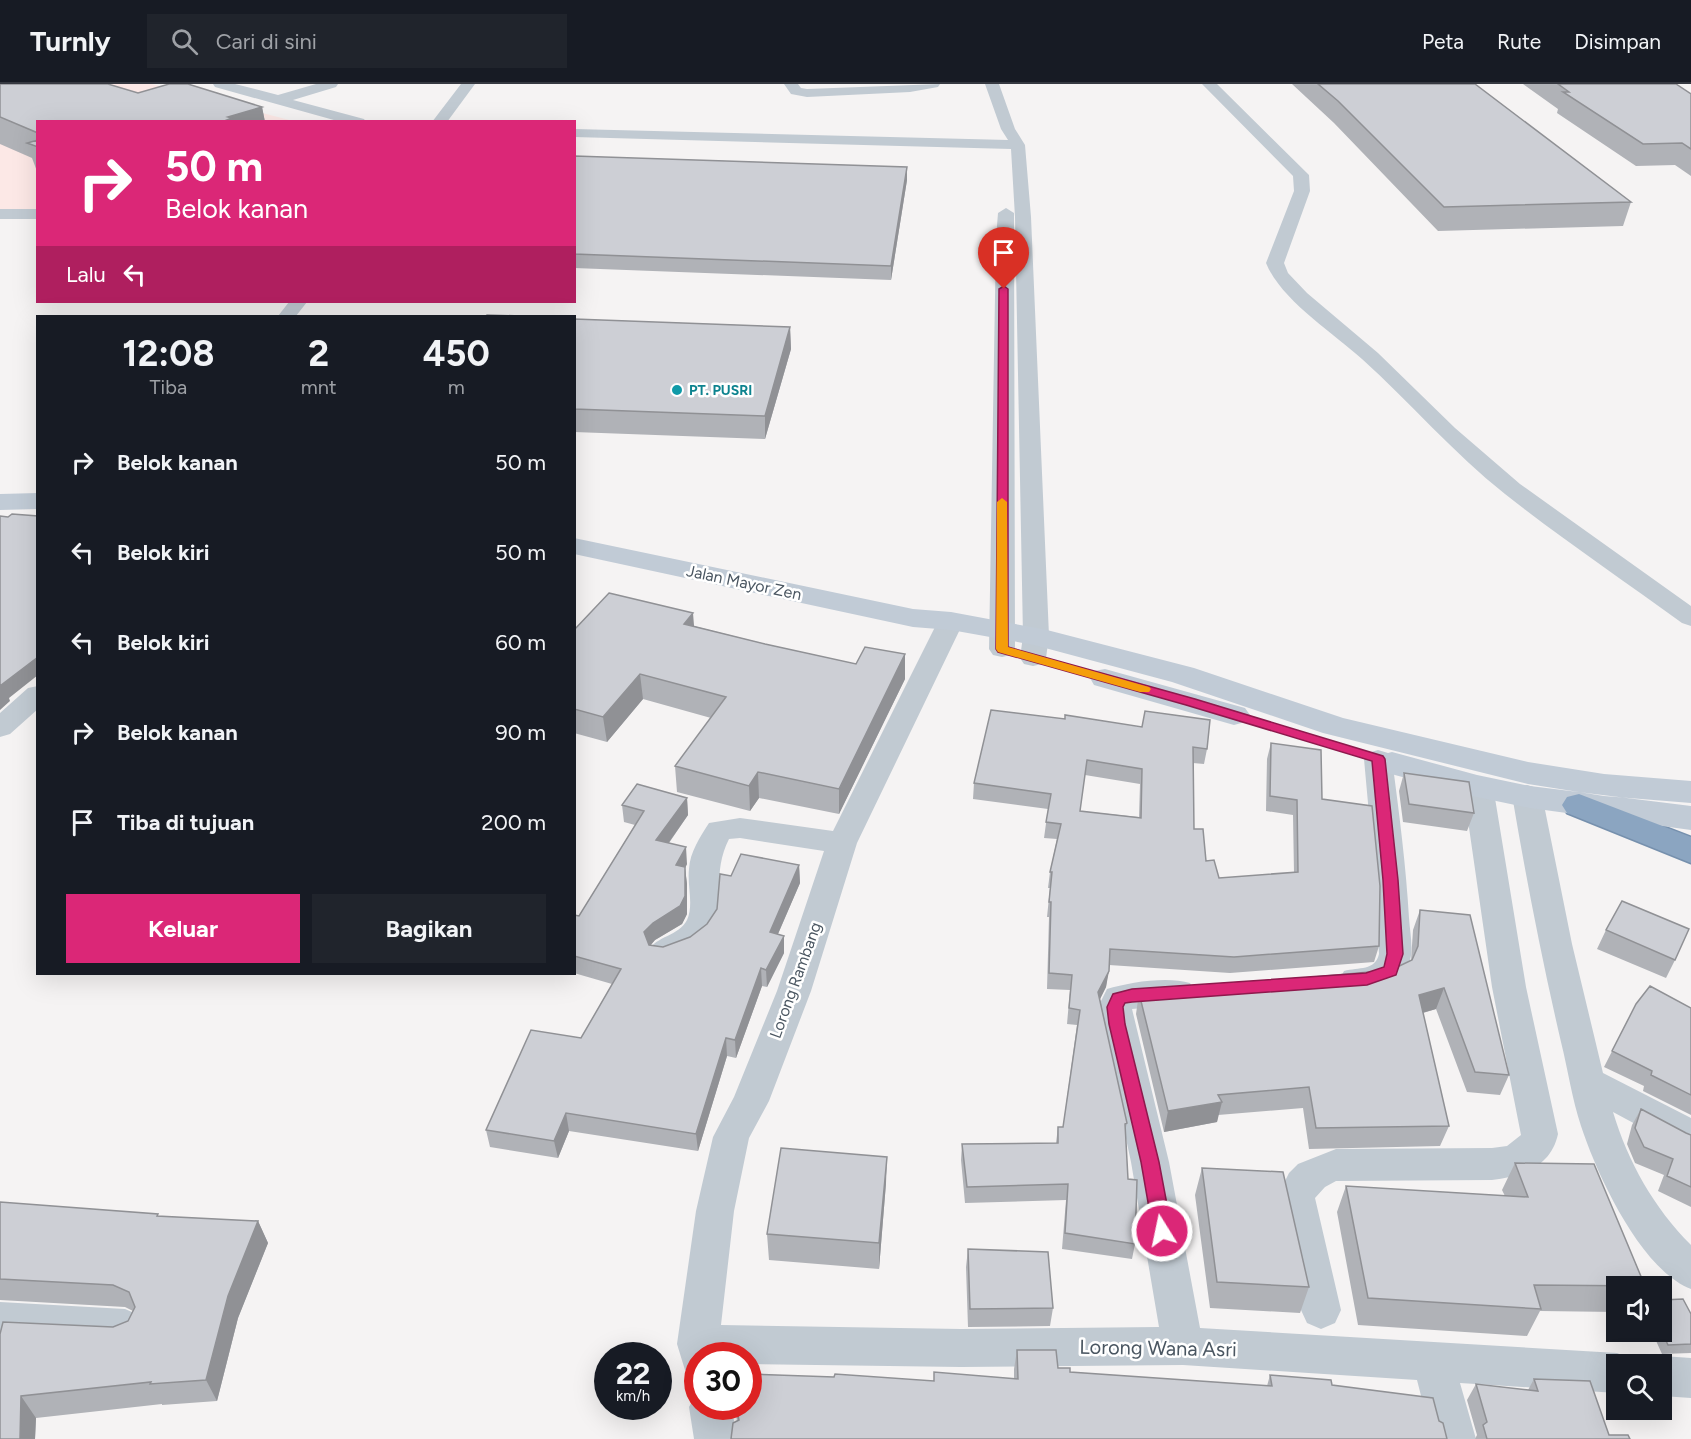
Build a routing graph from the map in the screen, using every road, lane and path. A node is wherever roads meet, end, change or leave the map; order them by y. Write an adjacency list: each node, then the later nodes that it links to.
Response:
1 (220, 84): 8 (street)
2 (331, 84): 8 (street)
3 (468, 84): 10 (street)
4 (791, 84): 5 (street)
5 (933, 84)
6 (992, 84): 12 (street)
7 (1209, 84): 20 (street)
8 (278, 100): 9 (street)
9 (352, 120)
10 (441, 120)
11 (576, 133): 12 (street)
12 (1008, 140): 22 (street); 23 (street)
13 (0, 214): 14 (street)
14 (36, 214)
15 (297, 303): 16 (street)
16 (288, 315)
17 (36, 501): 18 (street)
18 (0, 502)
19 (576, 546): 21 (street, Jalan Mayor Zen)
20 (1691, 618)
21 (947, 627): 22 (street, Jalan Mayor Zen); 32 (street, Lorong Rambang)
22 (1002, 639): 23 (street, Jalan Mayor Zen)
23 (1035, 647): 26 (street); 28 (street)
24 (36, 696): 25 (street)
25 (0, 728)
26 (1378, 759): 27 (street); 35 (street)
27 (1478, 786): 29 (street); 40 (street)
28 (1691, 792)
29 (1527, 795): 30 (street); 37 (street)
30 (1579, 805): 31 (street); 33 (highway)
31 (1691, 818)
32 (842, 843): 34 (street); 43 (street, Lorong Rambang)
33 (1691, 851)
34 (664, 951)
35 (1332, 982)
36 (1202, 991): 44 (street)
37 (1589, 1082): 38 (street); 39 (street)
38 (1691, 1136)
39 (1691, 1271)
40 (1321, 1310)
41 (0, 1321): 42 (street)
42 (125, 1328)
43 (700, 1342)
44 (1183, 1346): 45 (street, Lorong Wana Asri); 46 (street, Lorong Wana Asri)
45 (762, 1350)
46 (1434, 1360): 47 (street, Lorong Wana Asri); 52 (street)
47 (1606, 1372)
48 (1672, 1377): 49 (street)
49 (1691, 1378)
50 (712, 1420): 51 (street)
51 (716, 1439)
52 (1454, 1439)

